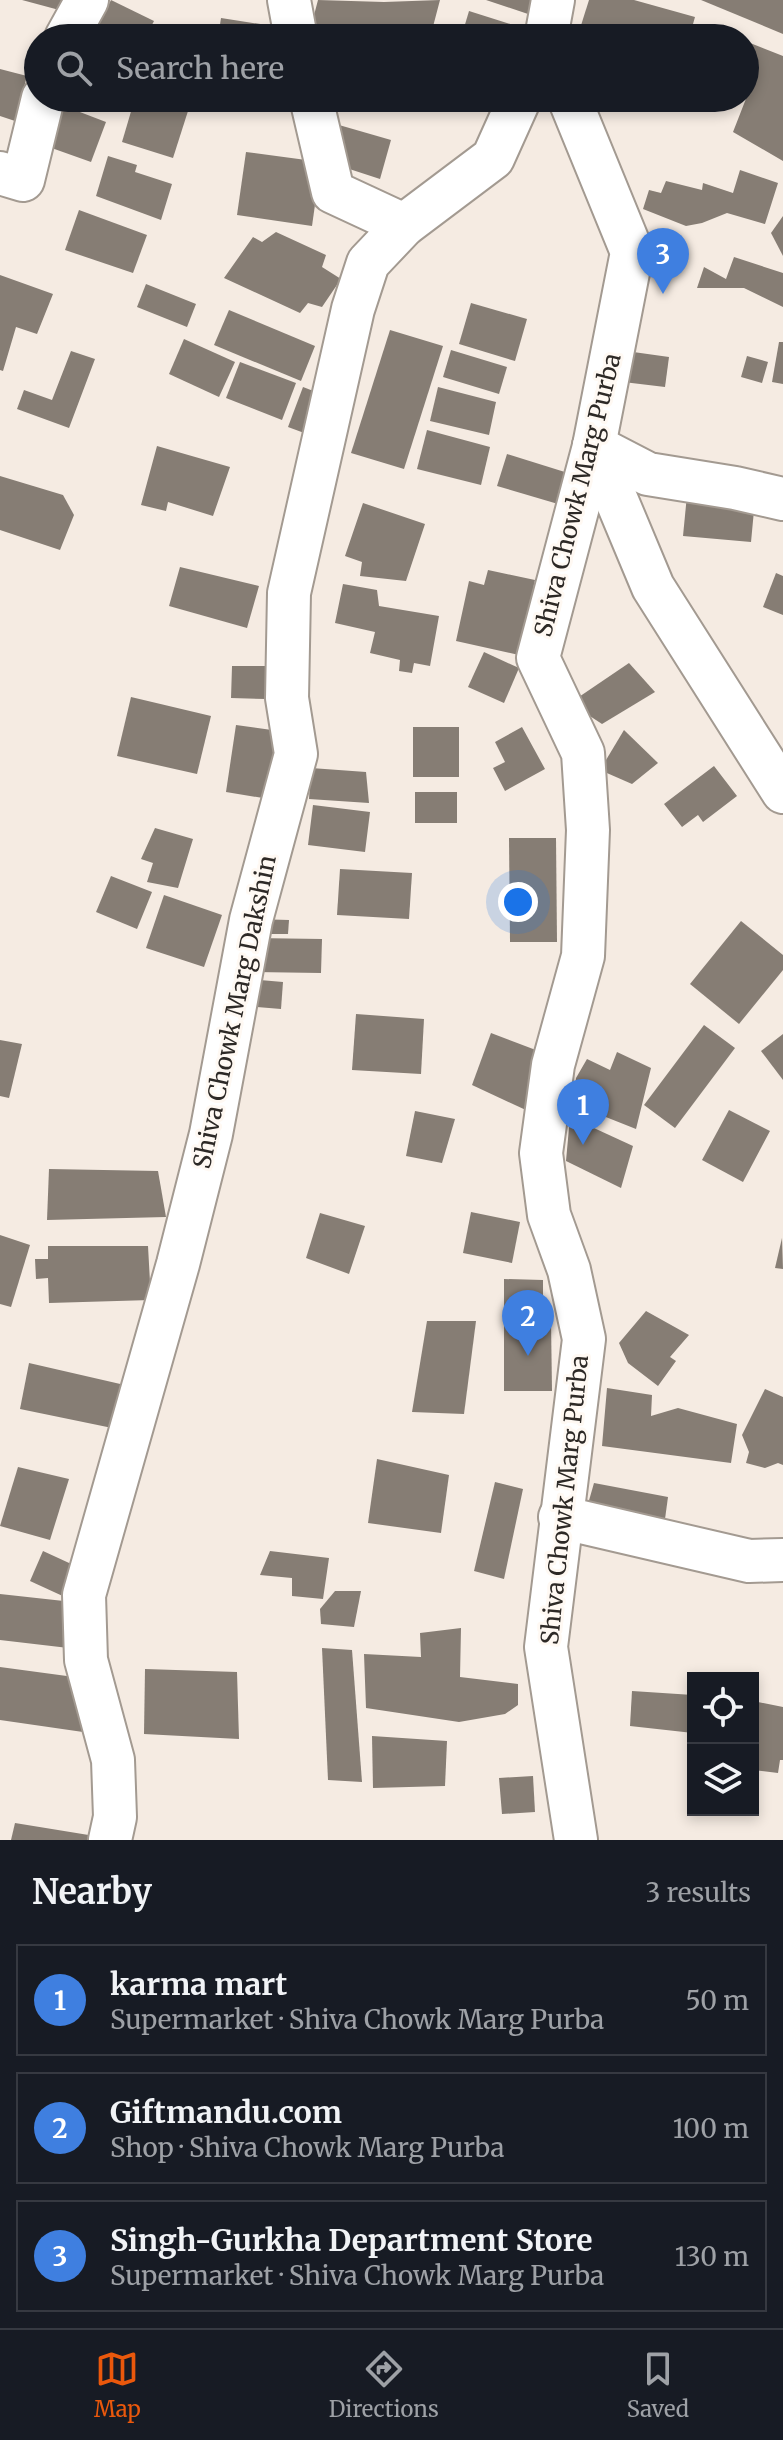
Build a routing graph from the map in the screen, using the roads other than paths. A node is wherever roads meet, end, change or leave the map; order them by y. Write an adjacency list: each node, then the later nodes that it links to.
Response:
1 (87, 0): 4 (street)
2 (289, 0): 5 (street)
3 (553, 0): 6 (street)
4 (74, 24)
5 (293, 24)
6 (549, 24)
7 (40, 112): 11 (street)
8 (314, 112): 12 (street)
9 (514, 112): 12 (street, Shiva Chowk Marg Dakshin)
10 (575, 112): 13 (street, Shiva Chowk Marg Purba)
11 (0, 173)
12 (404, 225): 18 (street, Shiva Chowk Marg Dakshin)
13 (594, 446): 14 (street); 15 (street); 16 (street, Shiva Chowk Marg Purba)
14 (783, 499)
15 (783, 792)
16 (560, 1517): 17 (street); 19 (street, Shiva Chowk Marg Purba)
17 (783, 1560)
18 (110, 1840)
19 (576, 1840)

